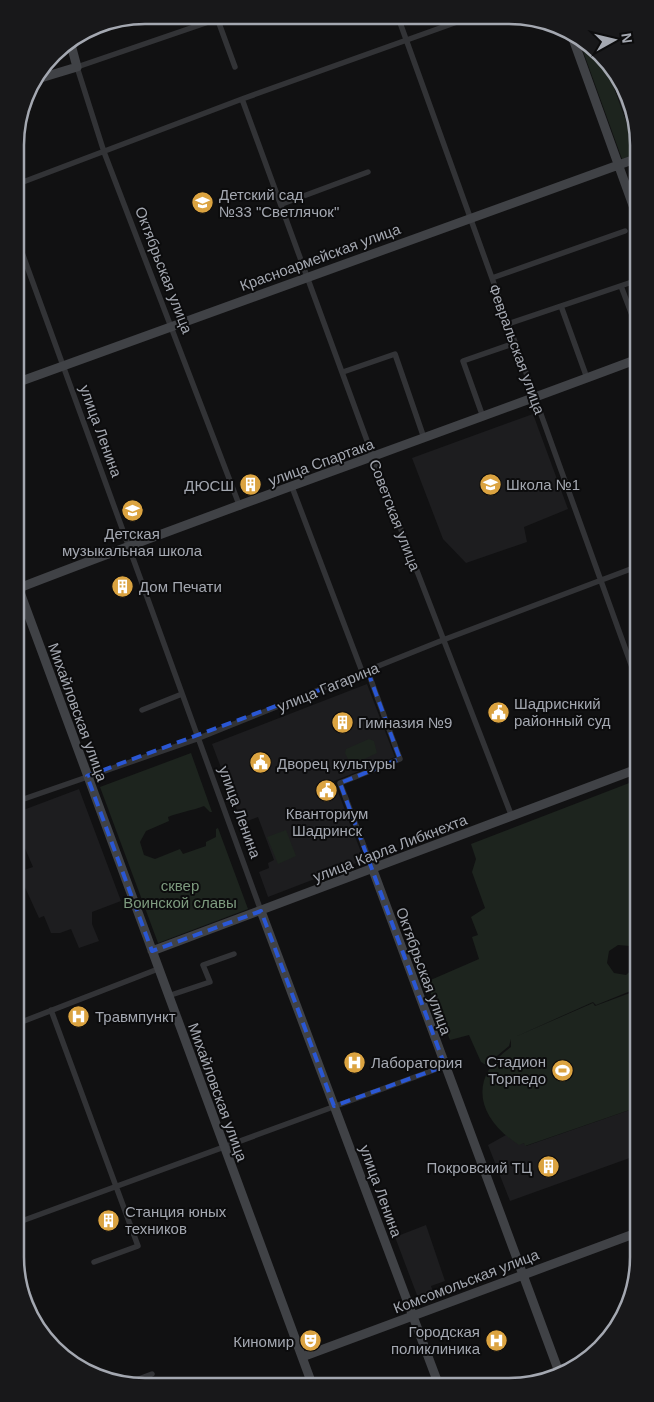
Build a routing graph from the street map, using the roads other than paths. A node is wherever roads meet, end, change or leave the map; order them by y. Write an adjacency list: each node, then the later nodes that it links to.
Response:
1 (197, 24): 8 (street)
2 (220, 24): 9 (street)
3 (401, 24): 5 (street, Февральская улица)
4 (452, 24): 5 (street)
5 (407, 41): 11 (street); 19 (street, Февральская улица)
6 (575, 43): 14 (street)
7 (72, 48): 8 (street, Октябрьская улица)
8 (77, 67): 10 (street); 12 (street, Октябрьская улица)
9 (235, 67)
10 (45, 77)
11 (242, 99): 12 (street); 18 (street, Советская улица)
12 (104, 152): 16 (street); 29 (street, Октябрьская улица)
13 (630, 161): 14 (street, Красноармейская улица)
14 (618, 165): 17 (street); 19 (street, Красноармейская улица)
15 (368, 172): 18 (street)
16 (24, 182)
17 (630, 197)
18 (282, 204): 22 (street, Советская улица)
19 (470, 218): 22 (street, Красноармейская улица); 23 (street, Февральская улица)
20 (625, 231): 23 (street)
21 (24, 265): 32 (street, улица Ленина)
22 (309, 276): 29 (street, Красноармейская улица); 33 (street, Советская улица)
23 (492, 278): 28 (street, Февральская улица)
24 (630, 282): 25 (street)
25 (621, 286): 26 (street); 27 (street)
26 (561, 306): 28 (street); 34 (street)
27 (630, 310)
28 (508, 324): 30 (street, Февральская улица)
29 (170, 326): 32 (street, Красноармейская улица); 41 (street, Октябрьская улица)
30 (515, 343): 36 (street, Февральская улица); 37 (street)
31 (630, 362): 34 (street, улица Спартака)
32 (62, 366): 35 (street, Красноармейская улица); 42 (street, улица Ленина)
33 (343, 372): 38 (street); 39 (street, Советская улица)
34 (587, 378): 36 (street, улица Спартака)
35 (24, 380)
36 (534, 398): 37 (street, улица Спартака); 44 (street, Февральская улица)
37 (483, 417): 38 (street, улица Спартака)
38 (424, 438): 39 (street, улица Спартака)
39 (373, 457): 40 (street, улица Спартака); 47 (street, Советская улица)
40 (292, 487): 41 (street, улица Спартака); 49 (street, Октябрьская улица)
41 (240, 507): 42 (street, улица Спартака)
42 (128, 546): 45 (street, улица Спартака); 50 (street, улица Ленина)
43 (630, 568): 44 (street, улица Гагарина)
44 (600, 580): 47 (street, улица Гагарина); 48 (street, Февральская улица)
45 (24, 585)
46 (24, 603): 54 (street, Михайловская улица)
47 (443, 640): 49 (street, улица Гагарина); 56 (street, Советская улица)
48 (630, 662)
49 (365, 673): 52 (street, улица Гагарина); 57 (street, Октябрьская улица)
50 (182, 694): 51 (street); 52 (street, улица Ленина)
51 (142, 710)
52 (198, 738): 54 (street, улица Гагарина); 58 (street, улица Ленина)
53 (630, 772): 56 (street, улица Карла Либкнехта)
54 (87, 776): 55 (street, улица Гагарина); 59 (street, Михайловская улица)
55 (24, 799)
56 (512, 817): 57 (street, улица Карла Либкнехта)
57 (373, 870): 58 (street, улица Карла Либкнехта); 65 (street, Октябрьская улица)
58 (261, 911): 59 (street, улица Карла Либкнехта); 66 (street, улица Ленина)
59 (152, 951): 61 (street, Михайловская улица)
60 (234, 954): 62 (street)
61 (158, 969): 62 (street, Михайловская улица); 63 (street)
62 (168, 996): 67 (street, Михайловская улица)
63 (51, 1010): 64 (street); 68 (street)
64 (24, 1021)
65 (445, 1066): 66 (street); 72 (street, Октябрьская улица)
66 (334, 1106): 67 (street); 73 (street, улица Ленина)
67 (224, 1148): 68 (street); 74 (street, Михайловская улица)
68 (115, 1187): 69 (street); 71 (street)
69 (24, 1220)
70 (630, 1235): 72 (street, Комсомольская улица)
71 (94, 1262)
72 (522, 1275): 73 (street, Комсомольская улица); 75 (street, Октябрьская улица)
73 (413, 1316): 74 (street, Комсомольская улица); 79 (street, улица Ленина)
74 (302, 1357): 78 (street, Михайловская улица)
75 (557, 1368)
76 (152, 1374): 77 (street)
77 (141, 1378)
78 (310, 1378)
79 (436, 1378)

